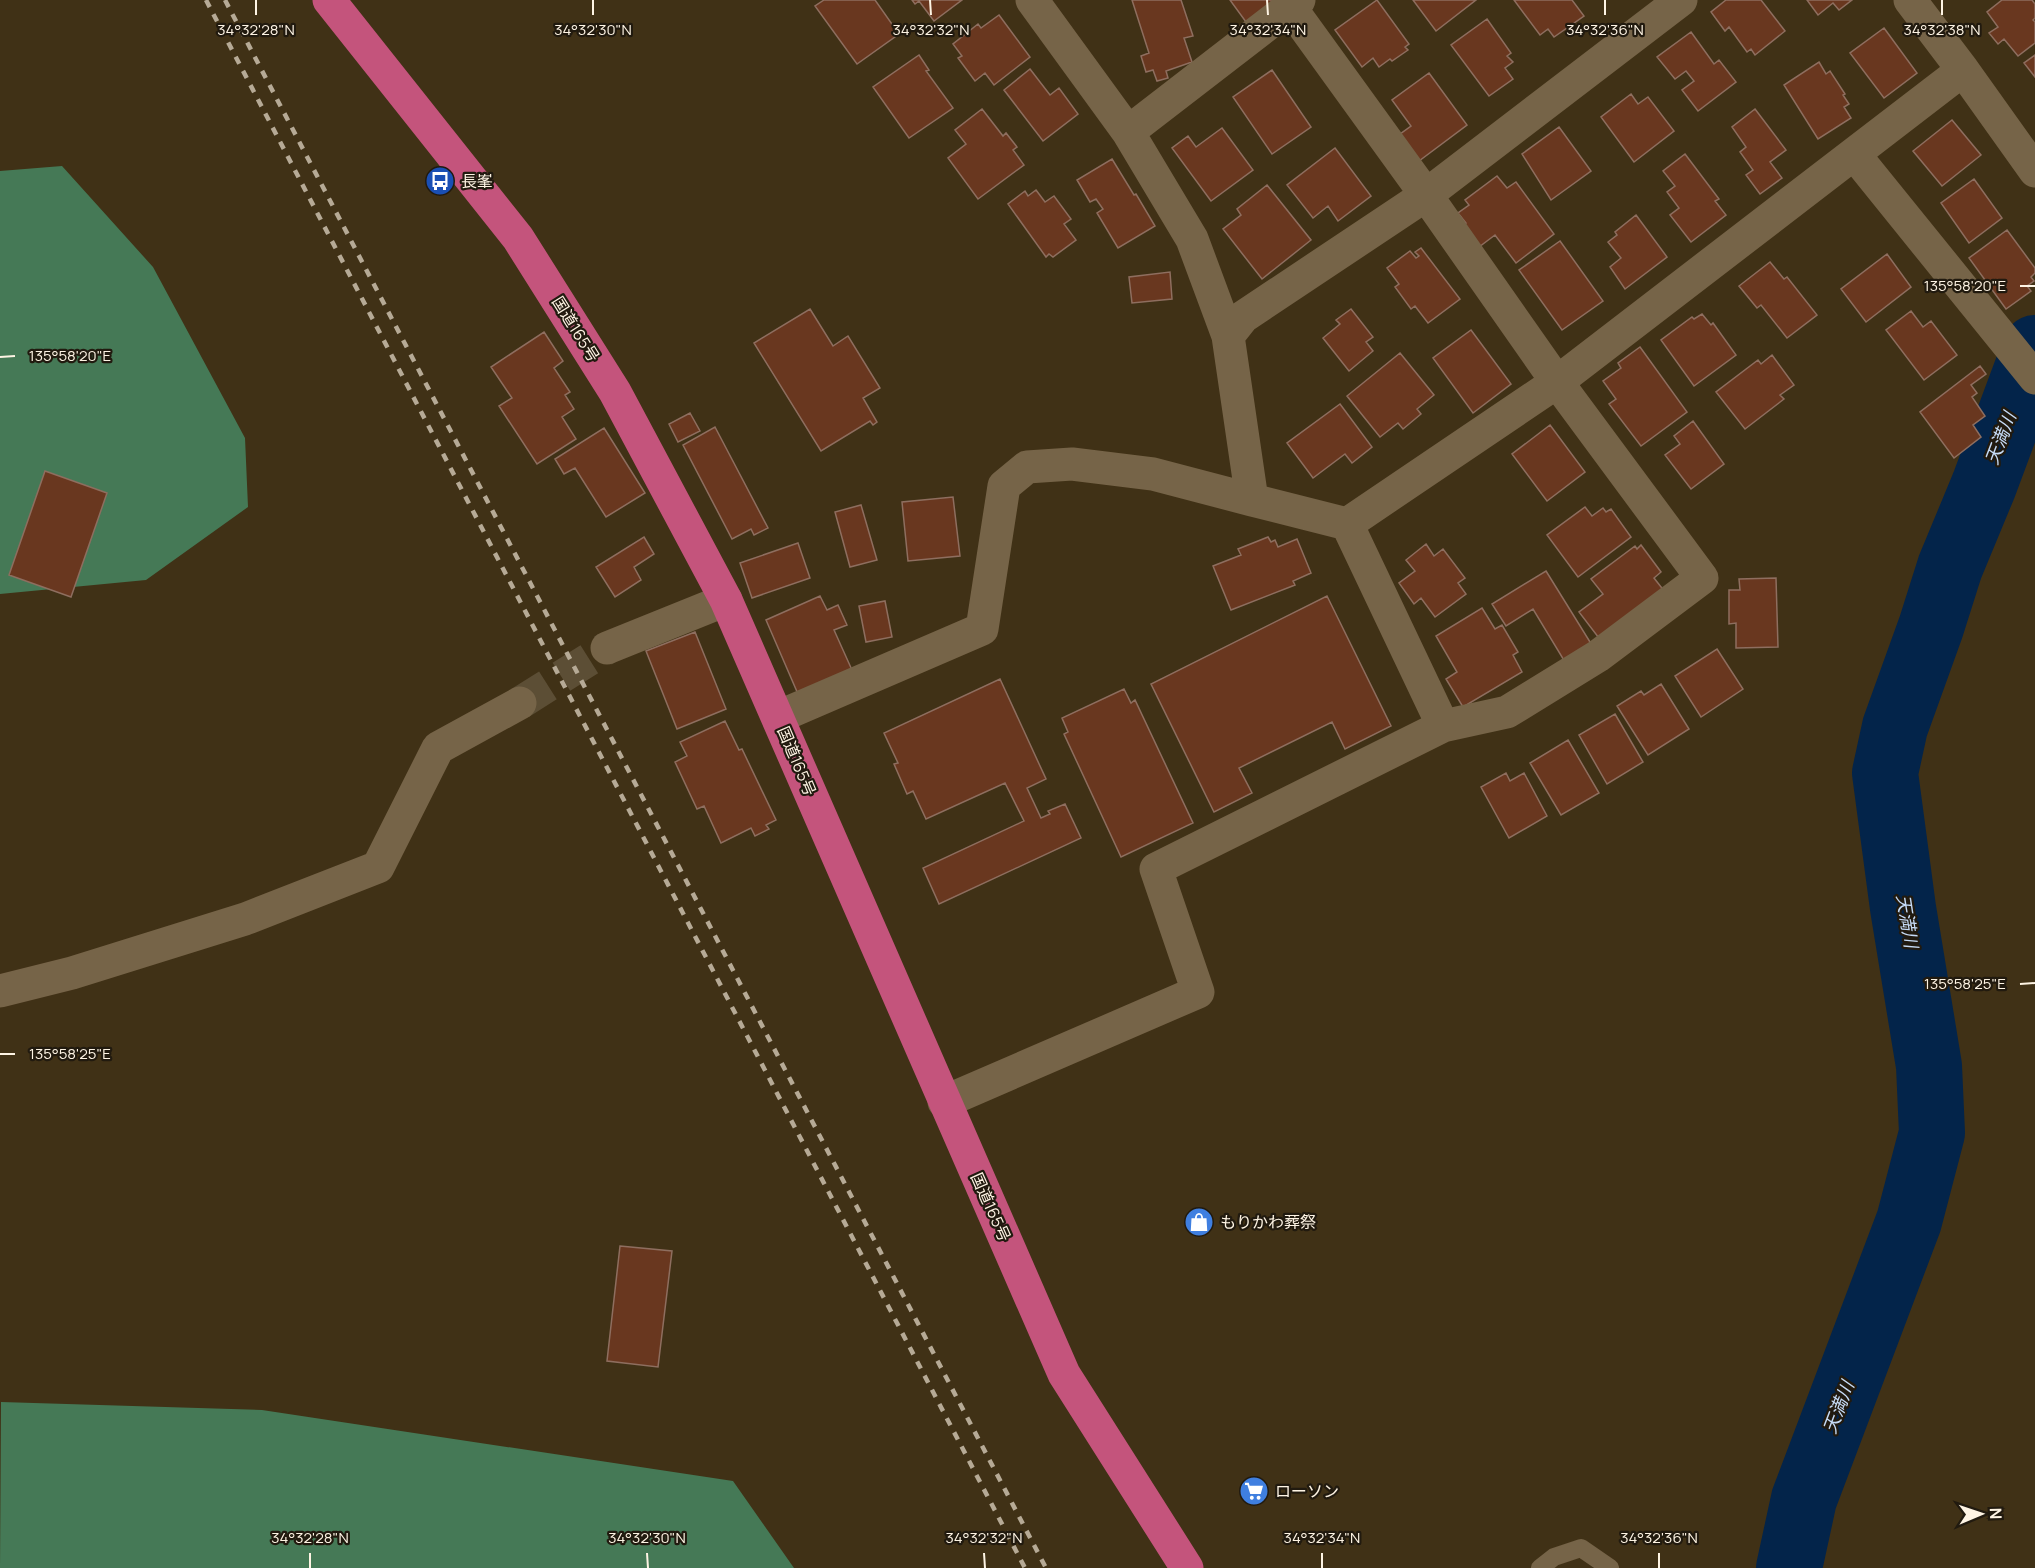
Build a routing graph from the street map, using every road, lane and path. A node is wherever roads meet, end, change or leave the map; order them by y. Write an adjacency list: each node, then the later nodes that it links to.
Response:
1 (329, 0): 16 (highway, 国道165号)
2 (1032, 0): 7 (street)
3 (1681, 0): 10 (street)
4 (1910, 0): 6 (street)
5 (1294, 4): 7 (street); 10 (street)
6 (1963, 70): 8 (street); 9 (street)
7 (1128, 132): 11 (street)
8 (1854, 154): 12 (street); 13 (street)
9 (2035, 171)
10 (1426, 195): 11 (street); 13 (street)
11 (1228, 336): 14 (street)
12 (2035, 378)
13 (1557, 382): 15 (street); 20 (street)
14 (1252, 500): 15 (street); 19 (street)
15 (1347, 524): 20 (street)
16 (726, 600): 17 (street); 19 (highway, 国道165号)
17 (607, 648)
18 (520, 703): 21 (street)
19 (778, 717): 22 (highway, 国道165号)
20 (1443, 726): 22 (street)
21 (0, 991)
22 (944, 1102): 23 (highway, 国道165号)
23 (1187, 1568)
24 (1540, 1568): 25 (lane)
25 (1610, 1568)

